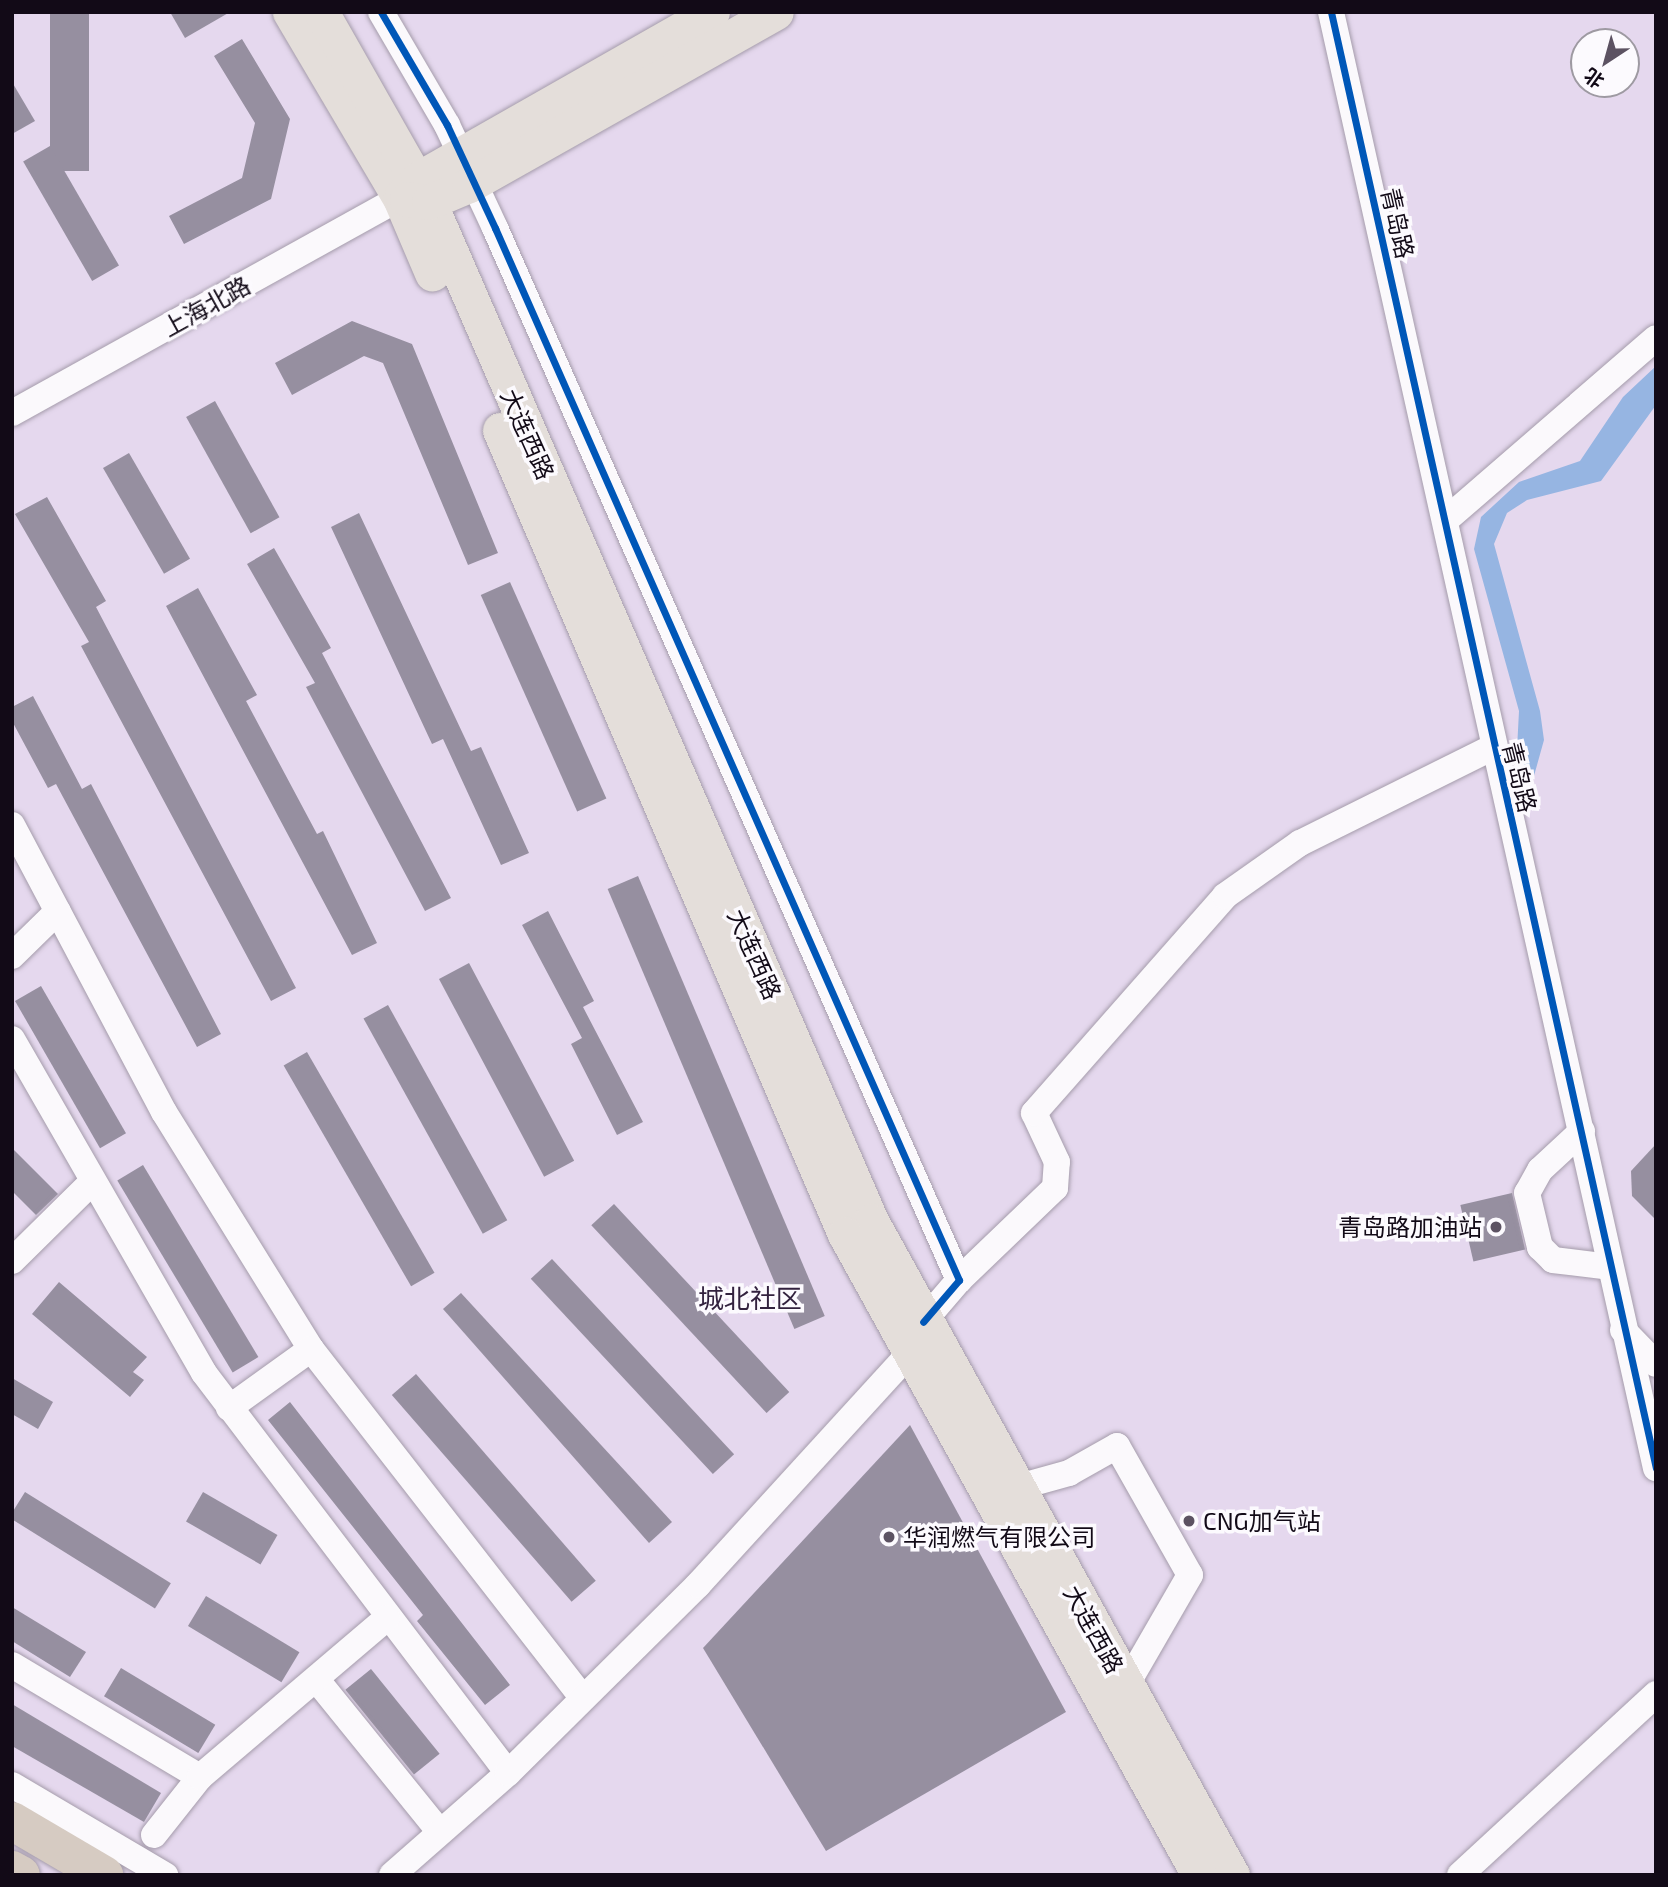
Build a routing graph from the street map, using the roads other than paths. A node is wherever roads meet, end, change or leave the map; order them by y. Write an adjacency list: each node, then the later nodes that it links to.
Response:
1 (290, 12): 8 (main road, 大连西路)
2 (321, 12): 8 (main road, 大连西路)
3 (381, 12): 7 (street)
4 (712, 12): 7 (main road, 上海北路)
5 (776, 12): 7 (main road, 上海北路)
6 (1332, 12): 11 (street, 青岛路)
7 (463, 171): 8 (main road, 上海北路); 21 (street)
8 (416, 193): 10 (street, 上海北路); 22 (main road, 大连西路); 25 (main road, 大连西路)
9 (1656, 338): 11 (street)
10 (12, 413)
11 (1447, 519): 12 (street, 青岛路)
12 (1493, 747): 17 (street, 青岛路); 21 (street)
13 (12, 825): 14 (street)
14 (58, 911): 15 (street); 24 (street)
15 (12, 956)
16 (12, 1039): 18 (street)
17 (1582, 1131): 20 (street, 青岛路); 20 (street)
18 (90, 1183): 19 (street); 26 (street)
19 (12, 1261)
20 (1610, 1267): 23 (street, 青岛路)
21 (959, 1280): 22 (street)
22 (923, 1322): 28 (main road, 大连西路)
23 (1643, 1343): 27 (street, 青岛路)
24 (310, 1349): 26 (street); 34 (street)
25 (909, 1354): 34 (street); 46 (main road, 大连西路)
26 (229, 1408): 29 (street)
27 (1656, 1468)
28 (1015, 1488): 32 (main road, 大连西路); 32 (street)
29 (387, 1618): 31 (street); 35 (street)
30 (12, 1665): 36 (street)
31 (316, 1678): 36 (street); 39 (street)
32 (1126, 1686): 47 (main road, 大连西路)
33 (1656, 1694): 48 (street)
34 (583, 1698): 35 (street)
35 (508, 1773): 39 (street)
36 (200, 1777): 40 (street)
37 (12, 1785): 44 (street)
38 (12, 1821): 43 (highway)
39 (440, 1832): 45 (street)
40 (154, 1835)
41 (12, 1870): 42 (highway)
42 (21, 1875)
43 (104, 1875)
44 (165, 1875)
45 (392, 1875)
46 (1199, 1875)
47 (1232, 1875)
48 (1460, 1875)

